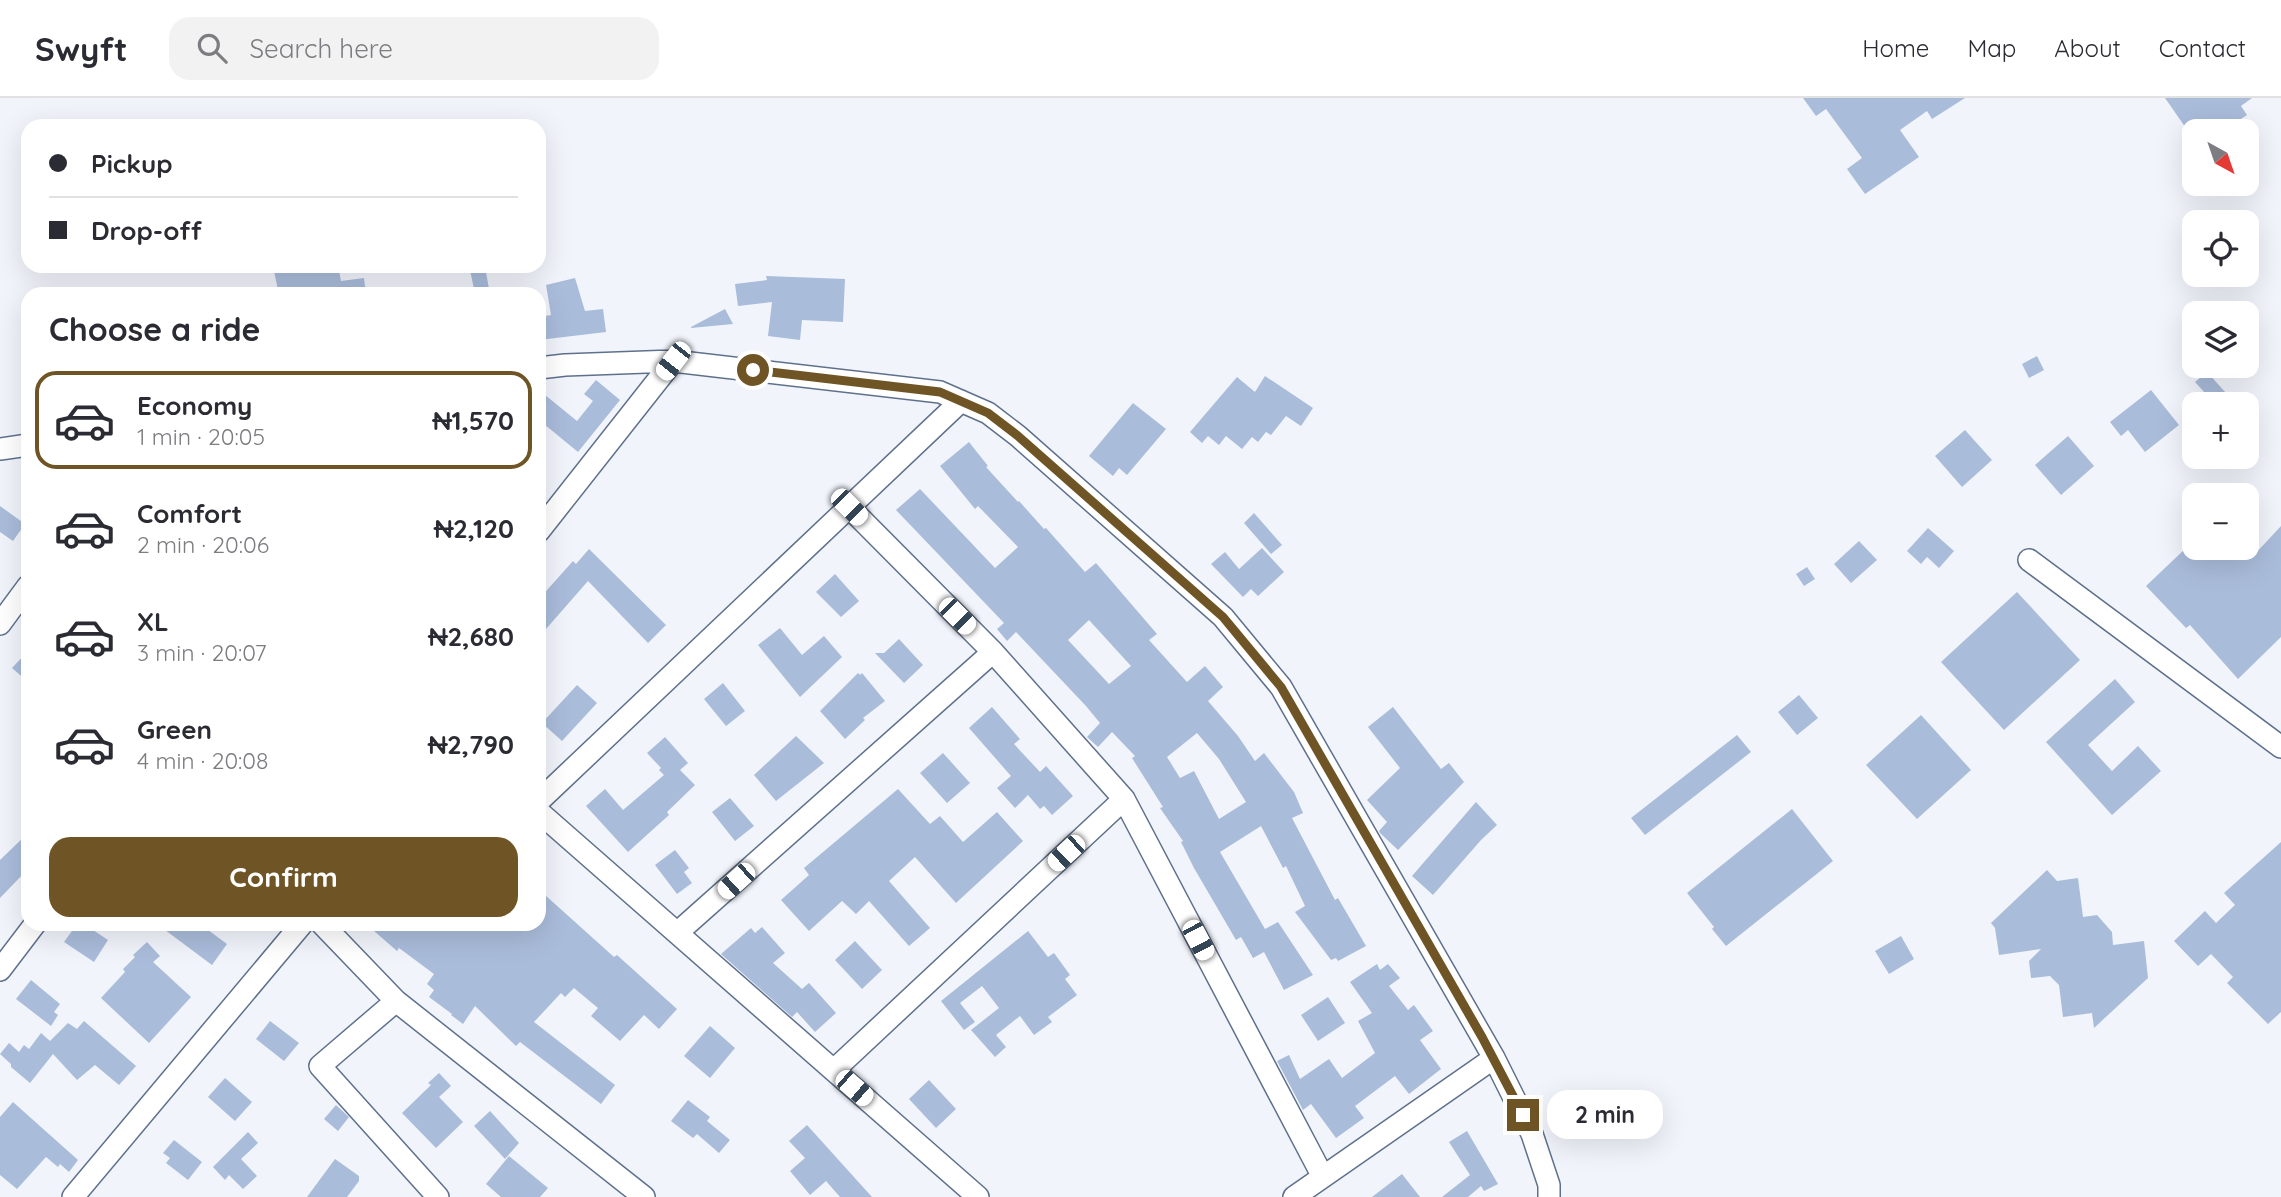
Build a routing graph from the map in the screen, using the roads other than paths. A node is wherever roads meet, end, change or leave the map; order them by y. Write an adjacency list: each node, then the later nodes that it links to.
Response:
1 (673, 361): 2 (street); 3 (street); 7 (street)
2 (546, 367)
3 (961, 401): 6 (street); 22 (street)
4 (21, 446): 5 (street)
5 (0, 449)
6 (849, 507): 11 (street); 13 (street)
7 (546, 522)
8 (2029, 560): 12 (street)
9 (21, 596): 10 (street)
10 (0, 624)
11 (993, 652): 14 (street); 19 (street)
12 (2281, 747)
13 (546, 794)
14 (1124, 799): 23 (street); 24 (street)
15 (546, 818): 19 (street)
16 (30, 931): 20 (street)
17 (296, 931): 25 (street)
18 (329, 931): 21 (street)
19 (677, 933): 23 (street)
20 (0, 970)
21 (396, 1002): 26 (street); 27 (street)
22 (1494, 1058): 24 (street); 30 (street)
23 (834, 1070): 28 (street)
24 (1323, 1177): 29 (street)
25 (74, 1197)
26 (438, 1197)
27 (644, 1197)
28 (978, 1197)
29 (1294, 1197)
30 (1549, 1197)

